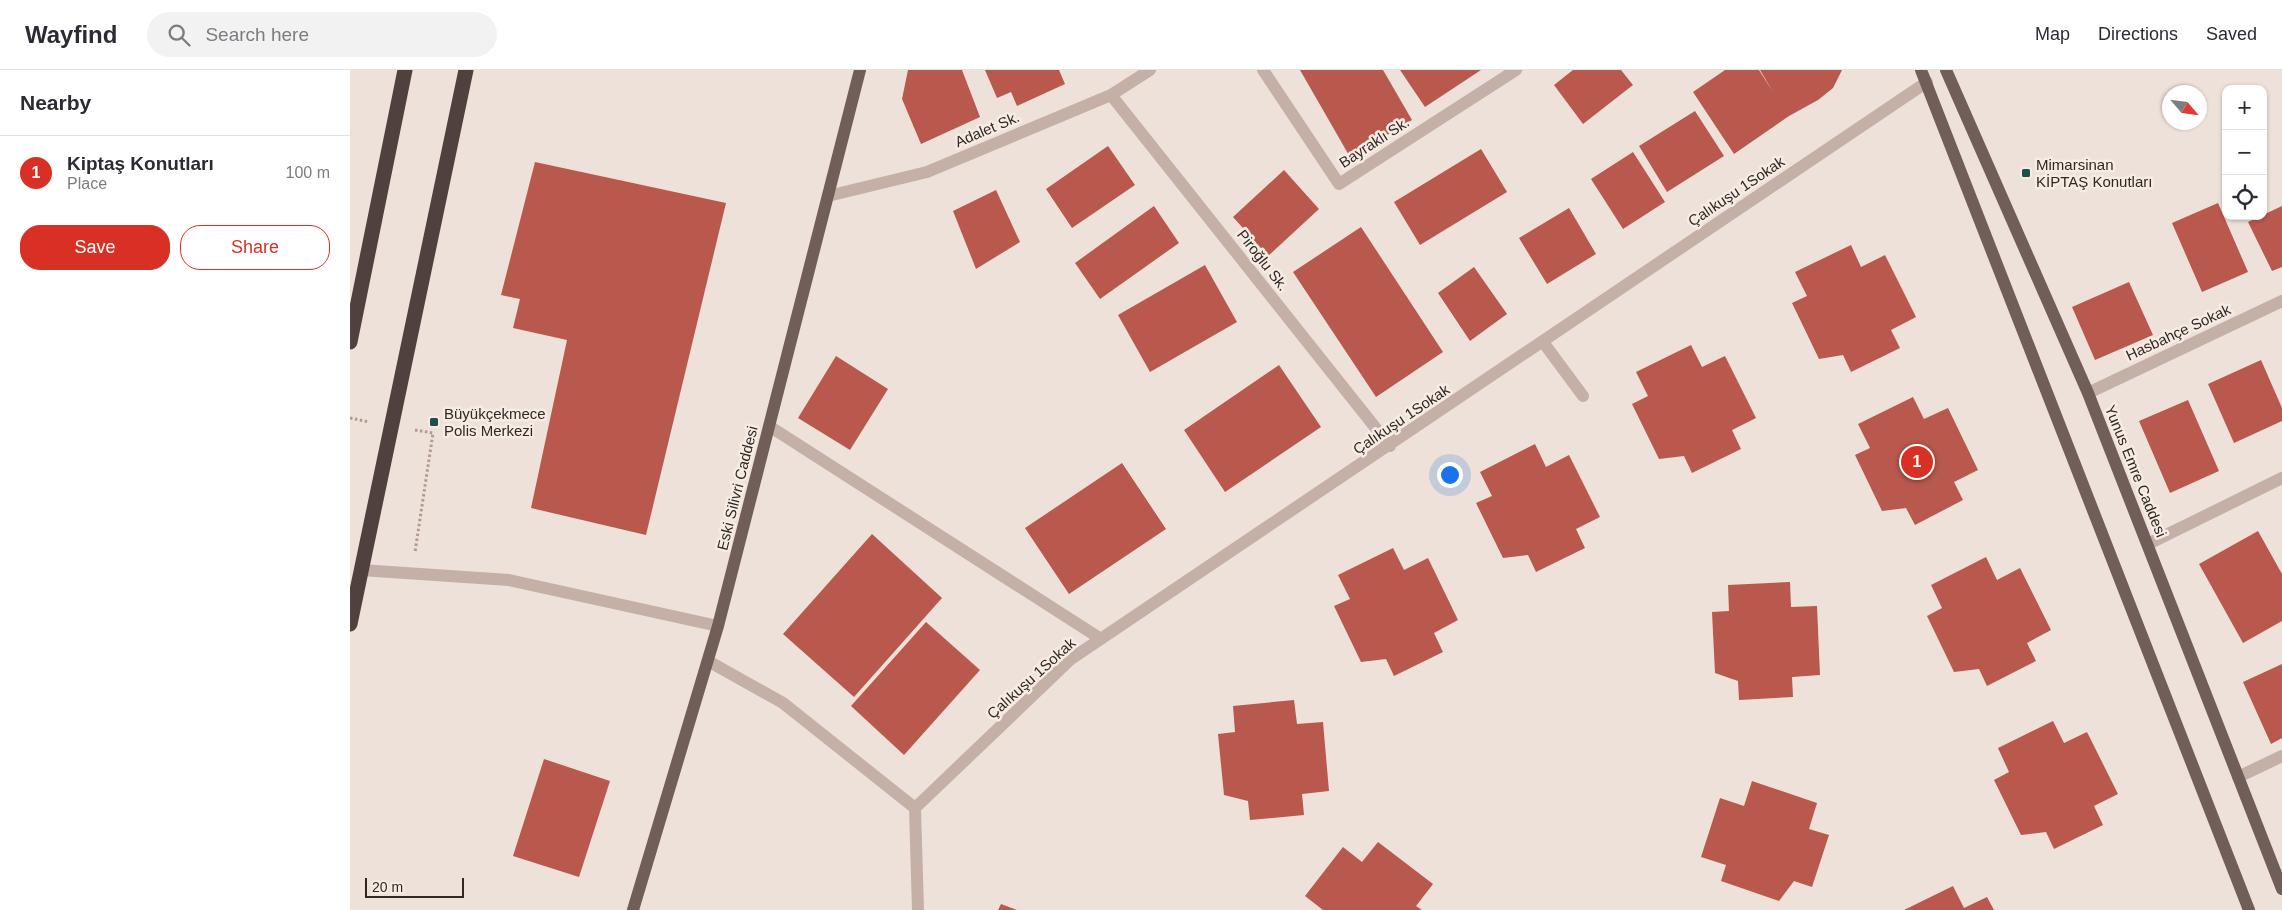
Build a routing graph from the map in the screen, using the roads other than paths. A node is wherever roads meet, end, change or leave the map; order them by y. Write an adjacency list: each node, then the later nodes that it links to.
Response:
1 (400, 70): 11 (main road)
2 (405, 70): 11 (highway)
3 (466, 70): 22 (highway)
4 (860, 70): 12 (main road, Eski Silivri Caddesi)
5 (1150, 70): 10 (street, Adalet Sk.)
6 (1263, 70): 7 (street, Bayraklı Sk.)
7 (1516, 70)
8 (1946, 70): 16 (main road, Yunus Emre Caddesi)
9 (1924, 76): 15 (street, Çalıkuşu 1Sokak); 33 (main road)
10 (1111, 95): 12 (street, Adalet Sk.); 19 (street, Piroğlu Sk.)
11 (398, 103): 14 (highway)
12 (828, 196): 18 (main road, Eski Silivri Caddesi)
13 (2282, 300): 16 (street, Hasbahçe Sokak)
14 (350, 342)
15 (1542, 342): 17 (street); 19 (street, Çalıkuşu 1Sokak)
16 (2088, 393): 21 (main road, Yunus Emre Caddesi)
17 (1583, 396)
18 (769, 426): 24 (main road, Eski Silivri Caddesi); 25 (street)
19 (1390, 446): 25 (street, Çalıkuşu 1Sokak)
20 (2282, 478): 21 (street)
21 (2148, 544): 28 (main road, Yunus Emre Caddesi)
22 (361, 570): 23 (highway); 24 (street)
23 (350, 624)
24 (718, 626): 26 (main road, Eski Silivri Caddesi)
25 (1101, 639): 29 (street, Çalıkuşu 1Sokak)
26 (708, 661): 29 (street); 31 (main road, Eski Silivri Caddesi)
27 (2282, 756): 28 (street)
28 (2238, 777): 30 (main road, Yunus Emre Caddesi)
29 (915, 808): 32 (street)
30 (2282, 889)
31 (633, 910)
32 (918, 910)
33 (2249, 910)

